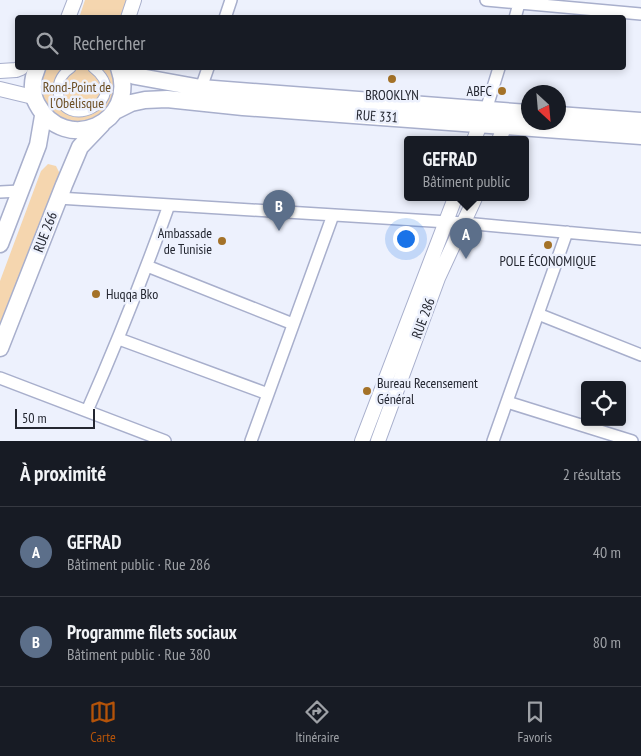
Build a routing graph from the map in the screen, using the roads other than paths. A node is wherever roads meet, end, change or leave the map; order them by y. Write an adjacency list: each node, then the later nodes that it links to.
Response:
1 (75, 0): 8 (street)
2 (134, 0): 9 (street)
3 (231, 0): 10 (street)
4 (486, 0): 5 (street)
5 (520, 2): 6 (street); 11 (street)
6 (609, 6): 7 (street)
7 (641, 14)
8 (69, 15)
9 (129, 15)
10 (226, 15)
11 (515, 15)
12 (16, 70): 20 (street)
13 (36, 70): 23 (main road)
14 (68, 70): 15 (street)
15 (95, 70)
16 (121, 70): 24 (main road)
17 (124, 70): 21 (main road, RUE 331)
18 (207, 70): 21 (street)
19 (498, 70): 28 (street)
20 (0, 71)
21 (201, 88): 28 (main road, RUE 331)
22 (0, 90): 23 (street)
23 (33, 97): 26 (main road)
24 (115, 111): 28 (main road, RUE 331); 31 (main road)
25 (521, 115): 29 (main road, RUE 331)
26 (43, 116): 31 (main road); 36 (main road)
27 (566, 116): 30 (main road)
28 (483, 117): 29 (main road, RUE 331); 32 (street)
29 (508, 118): 33 (street); 34 (main road, RUE 331)
30 (641, 121)
31 (102, 124): 37 (main road, RUE 266)
32 (476, 136)
33 (501, 136)
34 (641, 136)
35 (0, 192): 36 (street)
36 (20, 192): 46 (main road)
37 (58, 198): 40 (street); 51 (main road, RUE 266)
38 (453, 201): 42 (street)
39 (474, 201): 43 (street, RUE 286)
40 (169, 205): 41 (street); 47 (street)
41 (333, 215): 42 (street); 49 (street)
42 (446, 222): 43 (street); 59 (street)
43 (464, 223): 44 (street); 60 (street, RUE 286)
44 (567, 232): 45 (street); 48 (street)
45 (641, 239)
46 (0, 244)
47 (147, 266): 49 (street); 50 (street)
48 (538, 314): 52 (street); 55 (street)
49 (294, 324): 54 (street)
50 (119, 339): 54 (street); 56 (street)
51 (0, 348)
52 (641, 355)
53 (0, 378): 56 (street)
54 (268, 394): 58 (street)
55 (507, 402): 61 (street); 62 (street)
56 (87, 411): 57 (street)
57 (165, 441)
58 (251, 441)
59 (362, 441)
60 (378, 441)
61 (493, 441)
62 (632, 441)

